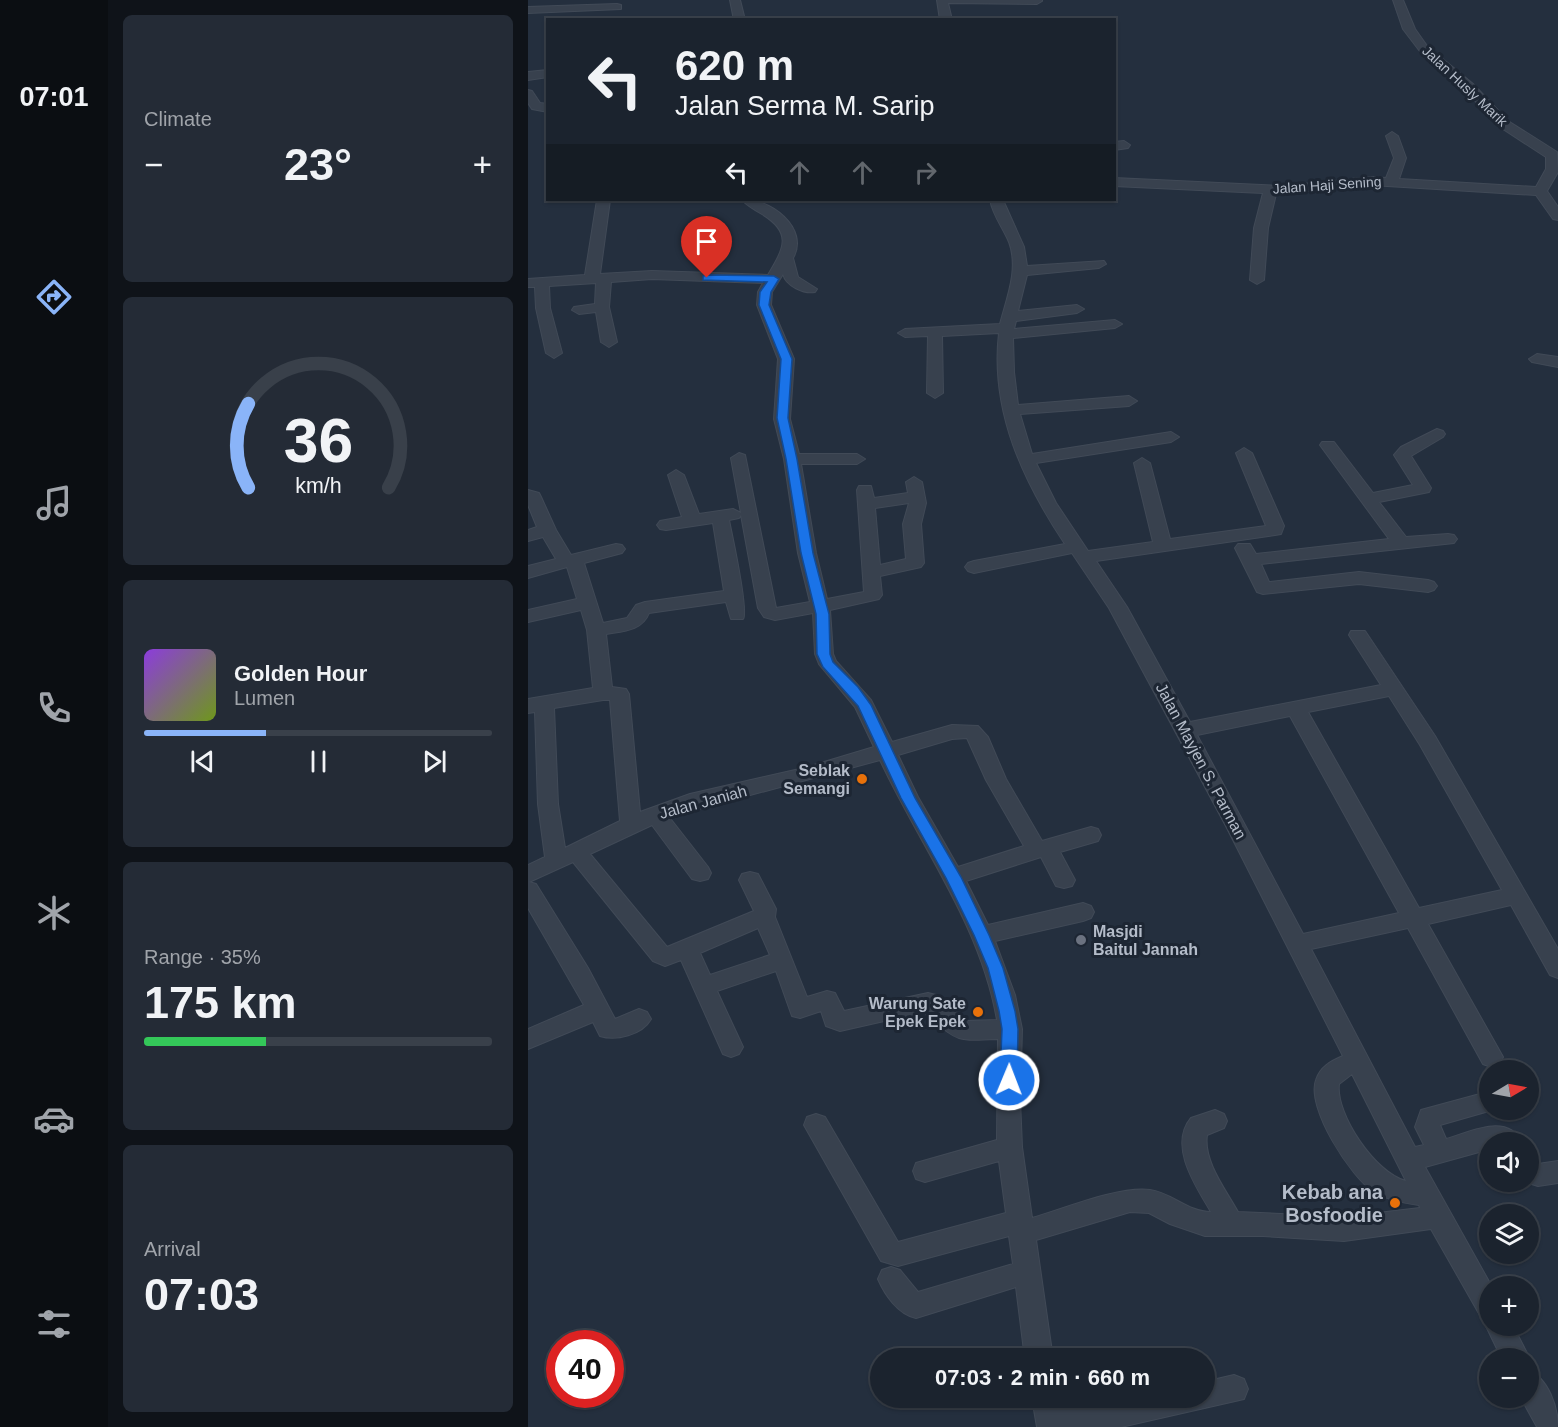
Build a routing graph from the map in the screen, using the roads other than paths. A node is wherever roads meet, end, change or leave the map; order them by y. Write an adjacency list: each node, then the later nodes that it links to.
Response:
1 (735, 0): 8 (street)
2 (942, 0): 9 (street)
3 (950, 0): 5 (street)
4 (1398, 0): 18 (street, Jalan Husly Marik)
5 (1037, 1)
6 (620, 4): 7 (street)
7 (528, 10)
8 (740, 18)
9 (946, 18)
10 (546, 73): 11 (street)
11 (528, 76)
12 (528, 94): 13 (street)
13 (546, 108)
14 (1392, 136): 16 (street)
15 (1116, 182): 17 (street, Jalan Haji Sening)
16 (1391, 182): 17 (street, Jalan Haji Sening); 18 (street, Jalan Haji Sening)
17 (1270, 189): 28 (street)
18 (1540, 191): 22 (street)
19 (603, 201): 26 (street)
20 (751, 201): 23 (street)
21 (996, 201): 25 (street, Jalan Mayjen S. Parman)
22 (1558, 216)
23 (786, 258): 27 (street); 30 (street)
24 (1099, 264): 25 (street)
25 (1019, 271): 35 (street, Jalan Mayjen S. Parman)
26 (598, 277): 27 (street); 29 (street); 31 (street)
27 (774, 279): 50 (street)
28 (1257, 280)
29 (535, 282): 39 (street)
30 (810, 289)
31 (602, 307): 33 (street); 38 (street)
32 (1077, 309): 35 (street)
33 (579, 310)
34 (1115, 324): 35 (street)
35 (1008, 326): 36 (street); 44 (street, Jalan Mayjen S. Parman)
36 (935, 332): 37 (street); 42 (street)
37 (905, 333)
38 (609, 342)
39 (554, 353)
40 (1537, 359): 41 (street)
41 (1558, 362)
42 (935, 393)
43 (1129, 401): 44 (street)
44 (1012, 410): 52 (street, Jalan Mayjen S. Parman)
45 (1437, 434): 56 (street)
46 (1171, 437): 52 (street)
47 (1328, 444): 56 (street)
48 (1244, 453): 62 (street)
49 (739, 458): 57 (street)
50 (792, 459): 51 (street); 77 (street)
51 (857, 459)
52 (1025, 460): 68 (street, Jalan Mayjen S. Parman)
53 (1142, 464): 66 (street)
54 (676, 475): 59 (street)
55 (528, 495): 61 (street)
56 (1369, 499): 65 (street)
57 (748, 512): 58 (street); 77 (street)
58 (720, 516): 59 (street); 75 (street)
59 (692, 520): 60 (street)
60 (666, 525)
61 (547, 530): 63 (street); 70 (street)
62 (1238, 535): 66 (street); 69 (street)
63 (528, 536)
64 (1448, 539): 65 (street)
65 (1401, 543): 69 (street)
66 (1163, 545): 68 (street)
67 (616, 549): 70 (street)
68 (1081, 552): 71 (street); 86 (street, Jalan Mayjen S. Parman)
69 (1249, 560): 74 (street)
70 (570, 561): 72 (street); 76 (street)
71 (974, 567)
72 (528, 572)
73 (872, 572): 73 (street); 77 (street)
74 (1428, 586)
75 (735, 595): 78 (street); 80 (street)
76 (587, 603): 79 (street); 80 (street)
77 (819, 606): 87 (street)
78 (737, 615)
79 (528, 616)
80 (596, 630): 83 (street)
81 (1359, 635): 82 (street)
82 (1393, 689): 85 (street); 100 (street)
83 (603, 693): 84 (street); 89 (street)
84 (536, 704): 93 (street)
85 (1295, 707): 86 (street); 103 (street)
86 (1185, 730): 105 (street, Jalan Mayjen S. Parman)
87 (885, 751): 88 (street, Jalan Janiah); 91 (street, Jalan Janiah); 96 (street)
88 (655, 814): 89 (street, Jalan Janiah); 94 (street)
89 (631, 826): 92 (street, Jalan Janiah)
90 (1091, 835): 91 (street)
91 (1042, 848): 96 (street); 98 (street)
92 (577, 852): 93 (street, Jalan Janiah); 106 (street)
93 (556, 862): 95 (street, Jalan Janiah)
94 (700, 873)
95 (528, 874)
96 (953, 877): 104 (street)
97 (750, 880): 102 (street)
98 (1064, 880)
99 (528, 890): 110 (street)
100 (1515, 896): 103 (street); 108 (street)
101 (1083, 912): 104 (street)
102 (764, 916): 106 (street); 107 (street)
103 (1412, 919): 105 (street); 115 (street)
104 (982, 935): 112 (street)
105 (1296, 944): 116 (street, Jalan Mayjen S. Parman)
106 (687, 949): 109 (street)
107 (783, 960): 109 (street); 112 (street)
108 (1558, 969)
109 (704, 986): 114 (street)
110 (598, 1009): 111 (street); 113 (street)
111 (639, 1019)
112 (1010, 1029): 121 (street)
113 (528, 1039)
114 (731, 1047)
115 (1491, 1057)
116 (1357, 1061): 123 (street, Jalan Mayjen S. Parman); 127 (street)
117 (1479, 1104): 122 (street)
118 (1215, 1120): 129 (street)
119 (816, 1125): 130 (street)
120 (1479, 1141): 122 (street)
121 (1010, 1147): 124 (street); 130 (street)
122 (1440, 1152): 123 (street)
123 (1409, 1160): 127 (street, Jalan Mayjen S. Parman)
124 (925, 1171)
125 (1558, 1172): 126 (street)
126 (1539, 1175)
127 (1426, 1194): 128 (street, Jalan Mayjen S. Parman)
128 (1438, 1217): 129 (street); 133 (street, Jalan Mayjen S. Parman)
129 (1231, 1224): 130 (street)
130 (1021, 1227): 131 (street)
131 (1027, 1272): 132 (street); 134 (street)
132 (891, 1279)
133 (1479, 1289)
134 (1037, 1348)
135 (1234, 1389): 136 (street)
136 (1215, 1393)
137 (1539, 1403): 140 (street)
138 (1146, 1408): 139 (street)
139 (1049, 1415)
140 (1552, 1427)

